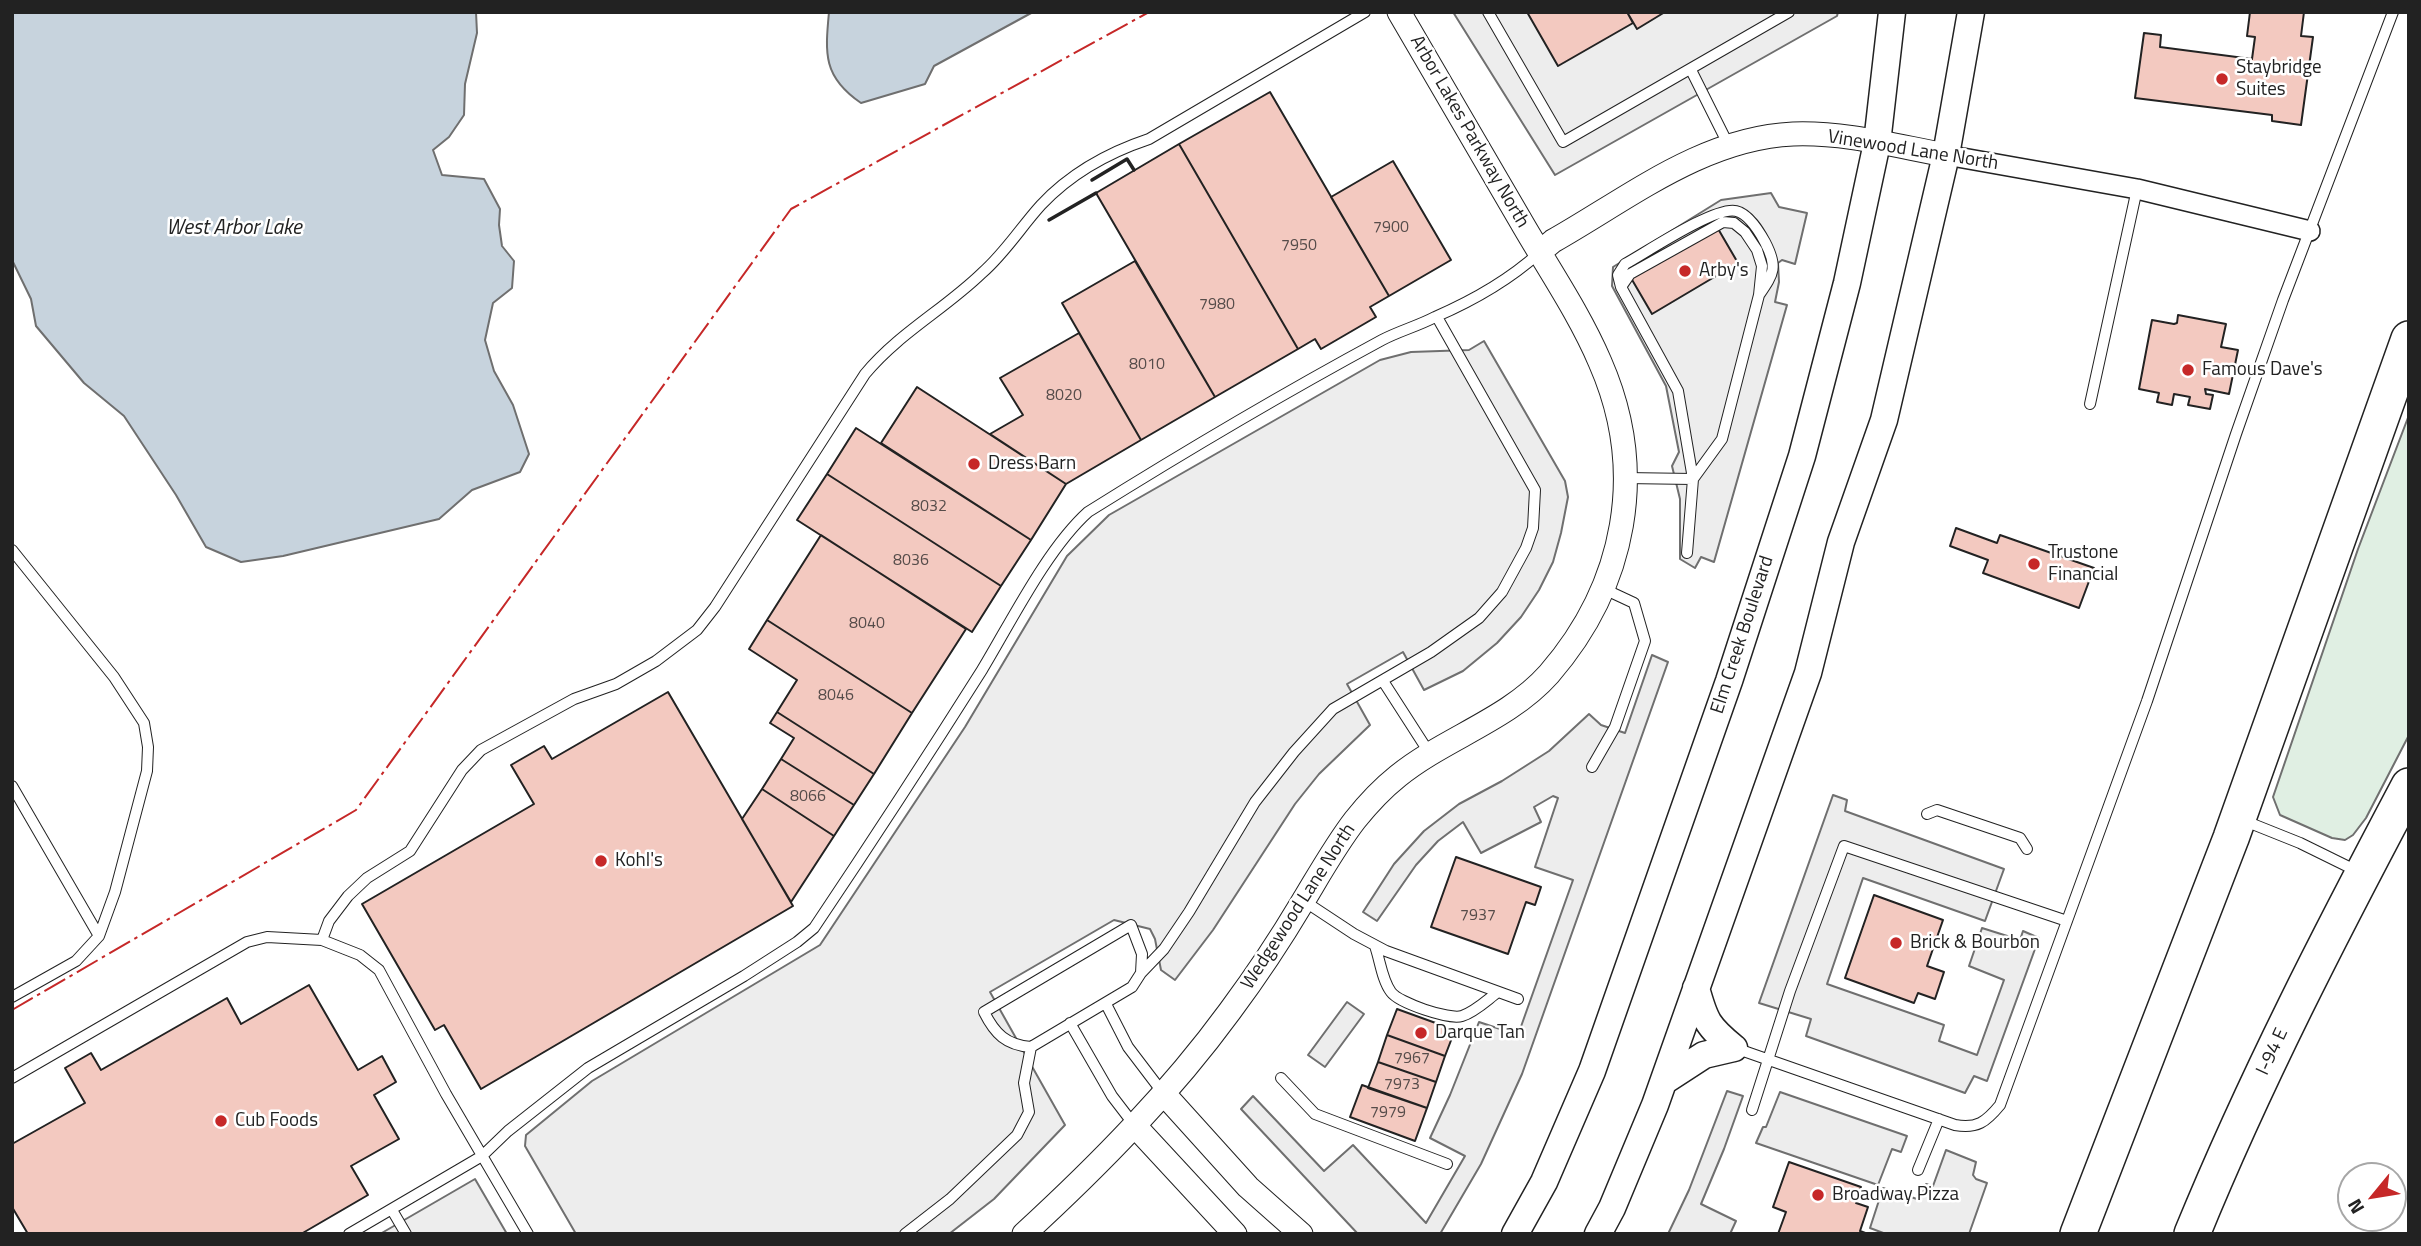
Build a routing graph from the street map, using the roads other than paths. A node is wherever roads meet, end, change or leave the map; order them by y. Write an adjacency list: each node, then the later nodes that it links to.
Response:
1 (1365, 12): 35 (lane)
2 (1399, 12): 14 (street, Arbor Lakes Parkway North)
3 (1488, 12): 8 (lane)
4 (1789, 12): 8 (lane)
5 (1892, 12): 9 (main road, Elm Creek Boulevard)
6 (1971, 12): 11 (main road)
7 (2393, 12): 13 (lane)
8 (1691, 70): 10 (lane)
9 (1877, 143): 10 (street, Vinewood Lane North); 11 (street, Vinewood Lane North); 65 (main road, Elm Creek Boulevard)
10 (1729, 146): 14 (street, Vinewood Lane North)
11 (1946, 155): 12 (street, Vinewood Lane North); 38 (main road)
12 (2137, 189): 13 (street, Vinewood Lane North); 17 (lane)
13 (2310, 231): 33 (lane)
14 (1540, 252): 15 (lane); 18 (street, Wedgewood Lane North)
15 (1437, 317): 23 (lane); 54 (lane)
16 (2409, 339): 29 (highway)
17 (2090, 404)
18 (1624, 478): 19 (lane); 22 (street, Wedgewood Lane North)
19 (1693, 479): 19 (lane); 21 (lane)
20 (12, 550): 34 (lane)
21 (1687, 553)
22 (1604, 589): 24 (street, Wedgewood Lane North); 25 (lane)
23 (1383, 681): 24 (lane); 37 (lane)
24 (1430, 755): 32 (street, Wedgewood Lane North)
25 (1592, 767)
26 (12, 786): 34 (lane)
27 (2409, 786): 31 (highway, I-94 E)
28 (1927, 814): 30 (lane)
29 (2238, 818): 31 (lane); 67 (highway)
30 (2026, 849)
31 (2363, 873): 68 (highway, I-94 E)
32 (1303, 901): 36 (lane); 50 (street, Wedgewood Lane North)
33 (2067, 921): 46 (lane); 52 (lane)
34 (99, 936): 40 (lane)
35 (322, 940): 47 (lane); 54 (lane)
36 (1375, 946): 39 (lane); 39 (lane)
37 (1141, 972): 42 (lane); 44 (lane)
38 (1696, 988): 45 (main road); 49 (main road)
39 (1498, 992): 41 (lane)
40 (12, 997)
41 (1518, 999)
42 (1106, 1004): 43 (lane); 50 (lane)
43 (1070, 1023): 44 (lane); 53 (lane)
44 (1031, 1047): 61 (lane)
45 (1734, 1048): 46 (lane); 49 (main road)
46 (1769, 1061): 51 (lane); 52 (lane)
47 (12, 1078)
48 (1281, 1078): 55 (lane)
49 (1664, 1081): 66 (main road)
50 (1164, 1094): 53 (street, Wedgewood Lane North); 64 (street)
51 (1752, 1110)
52 (1939, 1119): 56 (lane)
53 (1135, 1126): 62 (street, Wedgewood Lane North); 63 (street)
54 (482, 1156): 57 (lane); 60 (lane)
55 (1447, 1164)
56 (1918, 1170)
57 (391, 1210): 58 (lane); 59 (lane)
58 (349, 1234)
59 (406, 1234)
60 (528, 1234)
61 (905, 1234)
62 (1024, 1234)
63 (1235, 1234)
64 (1301, 1234)
65 (1515, 1234)
66 (1598, 1234)
67 (2078, 1234)
68 (2192, 1234)

